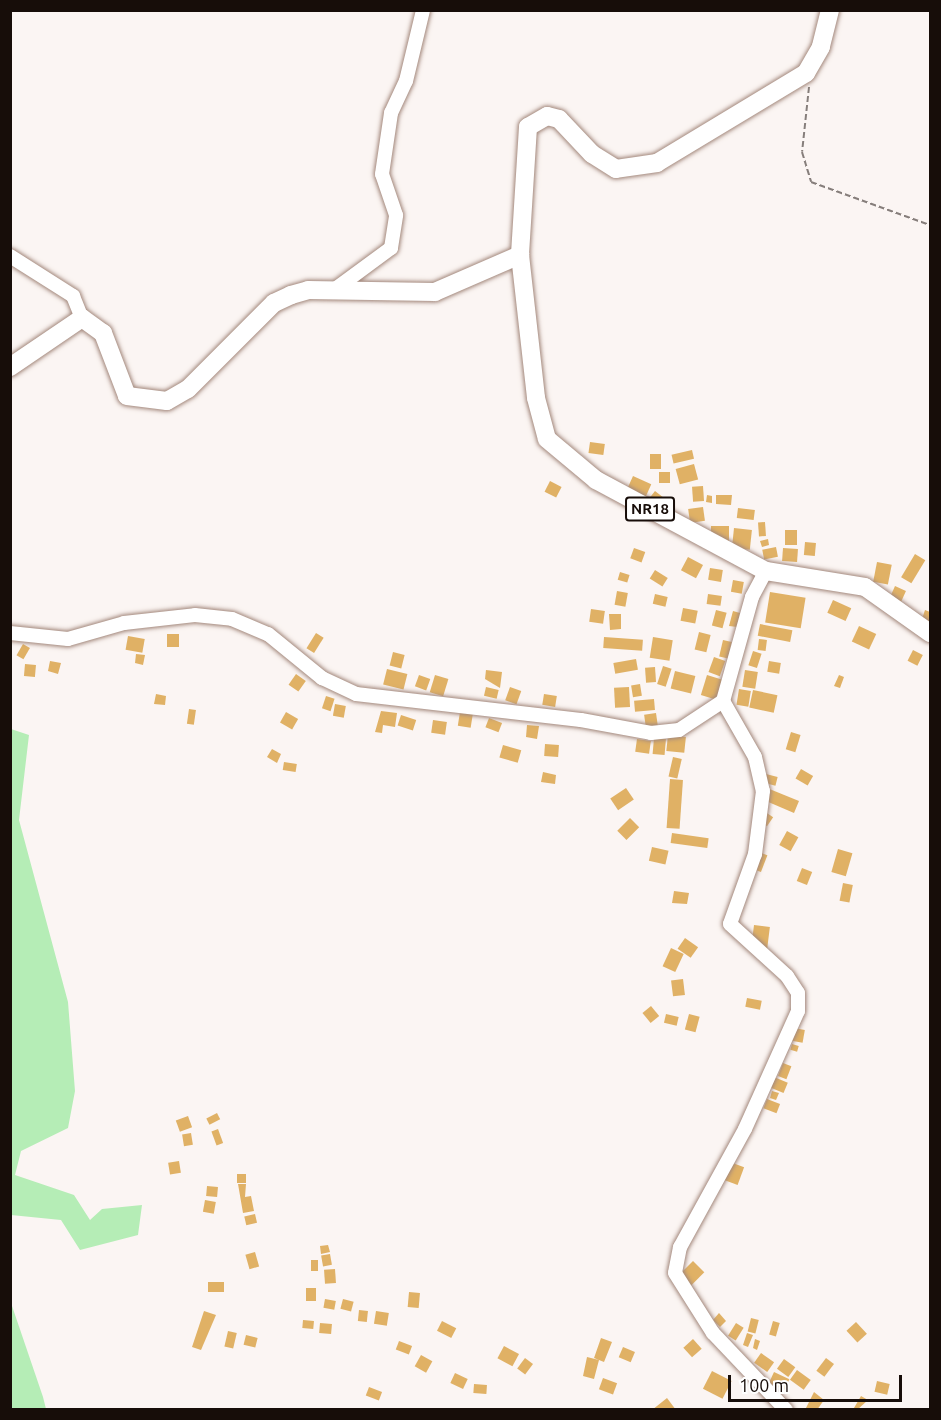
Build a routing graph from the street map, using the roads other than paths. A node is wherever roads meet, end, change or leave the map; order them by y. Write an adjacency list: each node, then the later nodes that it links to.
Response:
1 (423, 10): 5 (street)
2 (830, 10): 3 (main road, NR18)
3 (520, 255): 5 (main road); 8 (main road, NR18)
4 (10, 256): 6 (street)
5 (334, 290): 6 (main road)
6 (82, 318): 7 (main road)
7 (10, 367)
8 (766, 571): 10 (main road, NR18); 11 (street)
9 (10, 633): 11 (street)
10 (930, 633)
11 (723, 701): 12 (street)
12 (786, 1410)

